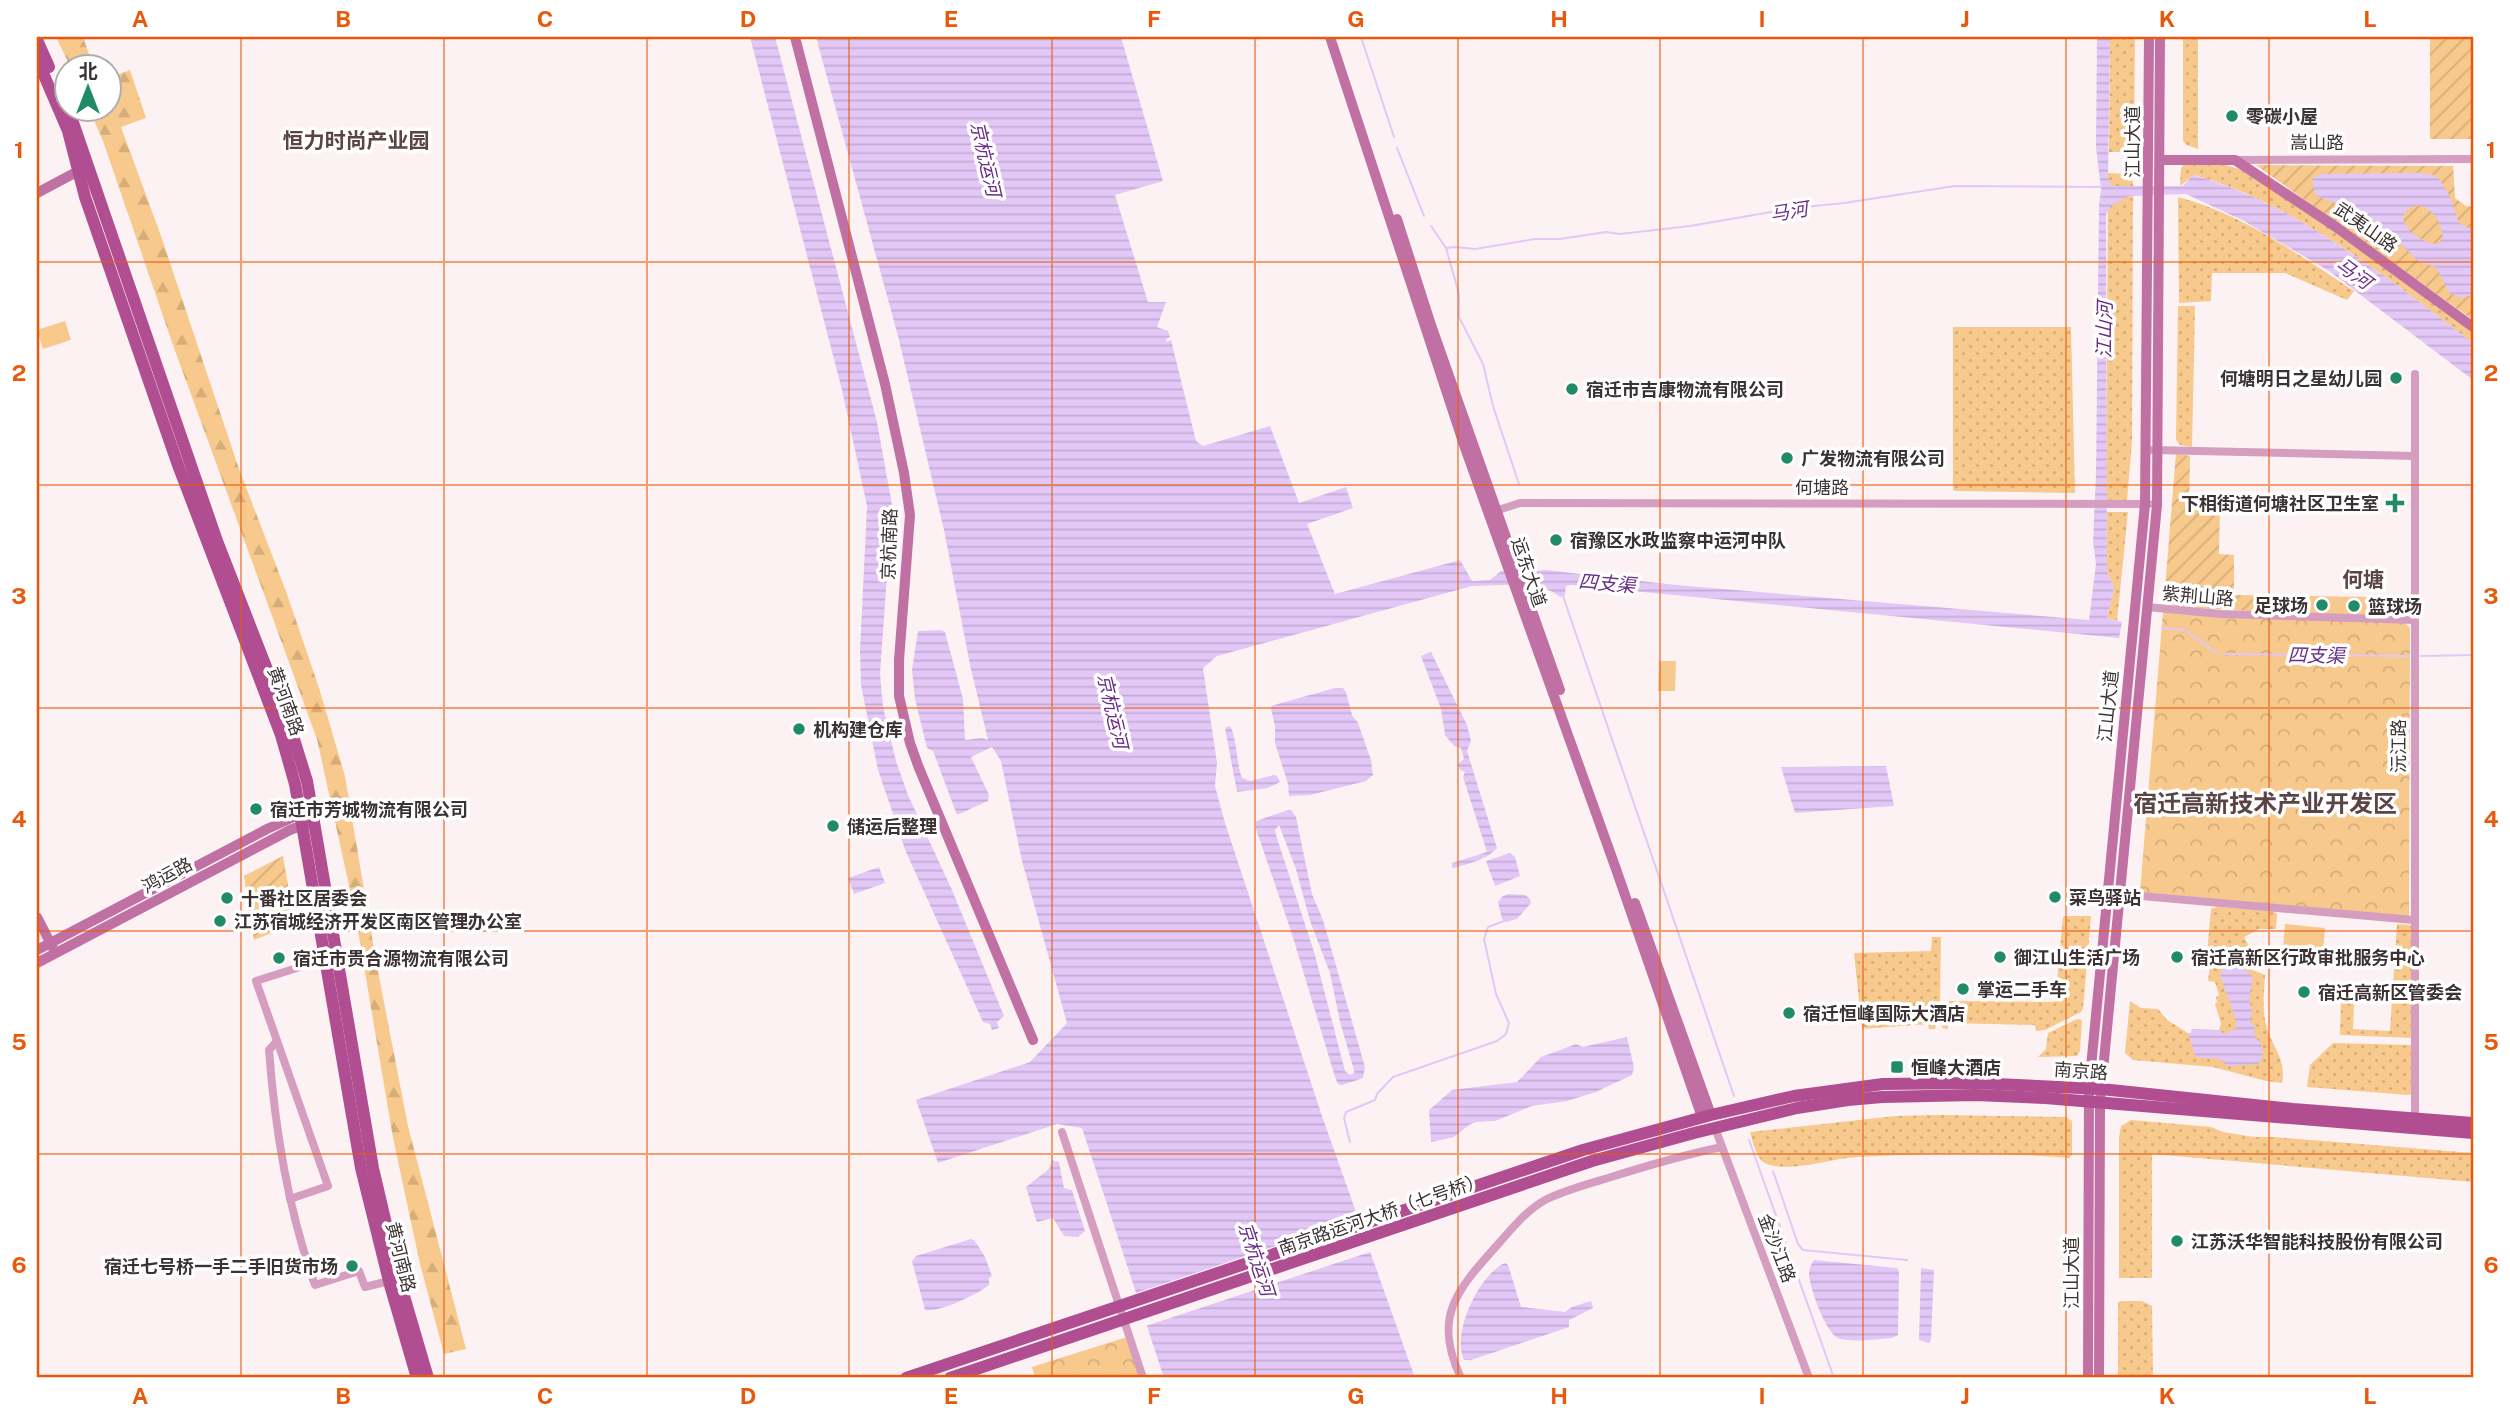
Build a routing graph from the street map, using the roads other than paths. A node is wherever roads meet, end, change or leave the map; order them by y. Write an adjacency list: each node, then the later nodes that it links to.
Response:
1 (795, 37): 32 (main road, 京杭南路)
2 (1330, 37): 21 (main road, 运东大道)
3 (1338, 37): 21 (main road, 运东大道)
4 (2149, 37): 17 (main road, 江山大道)
5 (2160, 37): 11 (main road, 江山大道)
6 (37, 40): 8 (main road, 黄河南路)
7 (37, 59): 13 (main road, 黄河南路)
8 (52, 74)
9 (71, 122): 13 (main road, 黄河南路)
10 (2473, 159): 12 (street, 嵩山路)
11 (2160, 160): 12 (main road, 嵩山路); 18 (main road, 江山大道)
12 (2235, 160): 15 (main road, 武夷山路)
13 (84, 168): 14 (main road); 24 (main road, 黄河南路)
14 (37, 193)
15 (2473, 327)
16 (2415, 374): 19 (street, 沅江路)
17 (2146, 450): 18 (street); 20 (main road, 江山大道)
18 (2158, 450): 19 (street); 20 (main road, 江山大道)
19 (2415, 456): 23 (street, 沅江路)
20 (2151, 504): 21 (street, 何塘路); 22 (main road, 江山大道); 34 (main road, 江山大道)
21 (1493, 512): 35 (main road, 运东大道)
22 (2147, 607): 23 (street, 紫荆山路); 25 (main road, 江山大道)
23 (2415, 620): 27 (street, 沅江路)
24 (308, 817): 28 (main road, 鸿运路); 30 (main road, 黄河南路); 47 (main road, 黄河南路)
25 (2119, 894): 27 (street); 34 (main road, 江山大道)
26 (37, 917): 28 (main road)
27 (2414, 920): 36 (street, 沅江路)
28 (53, 948): 29 (main road, 鸿运路); 31 (main road, 鸿运路)
29 (37, 950)
30 (325, 959): 33 (street); 45 (main road, 黄河南路)
31 (37, 963)
32 (1033, 1040)
33 (277, 1041): 44 (street); 44 (street)
34 (2094, 1095): 35 (main road, 南京路); 36 (main road, 南京路); 39 (main road, 南京路); 42 (main road, 南京路); 53 (main road, 江山大道); 54 (main road, 江山大道)
35 (1706, 1116): 37 (main road, 南京路)
36 (2415, 1119): 38 (main road, 南京路)
37 (1688, 1121): 48 (main road, 南京路运河大桥（七号桥）)
38 (2473, 1123)
39 (1715, 1128): 41 (main road, 南京路); 43 (street, 金沙江路)
40 (1062, 1132): 50 (street)
41 (1694, 1133): 49 (main road, 南京路运河大桥（七号桥）)
42 (2473, 1133)
43 (1722, 1147): 51 (street); 52 (street, 金沙江路)
44 (290, 1199): 45 (street)
45 (389, 1281): 46 (main road, 黄河南路)
46 (417, 1378)
47 (428, 1378)
48 (906, 1378)
49 (950, 1378)
50 (1143, 1378)
51 (1461, 1378)
52 (1809, 1378)
53 (2088, 1378)
54 (2099, 1378)

